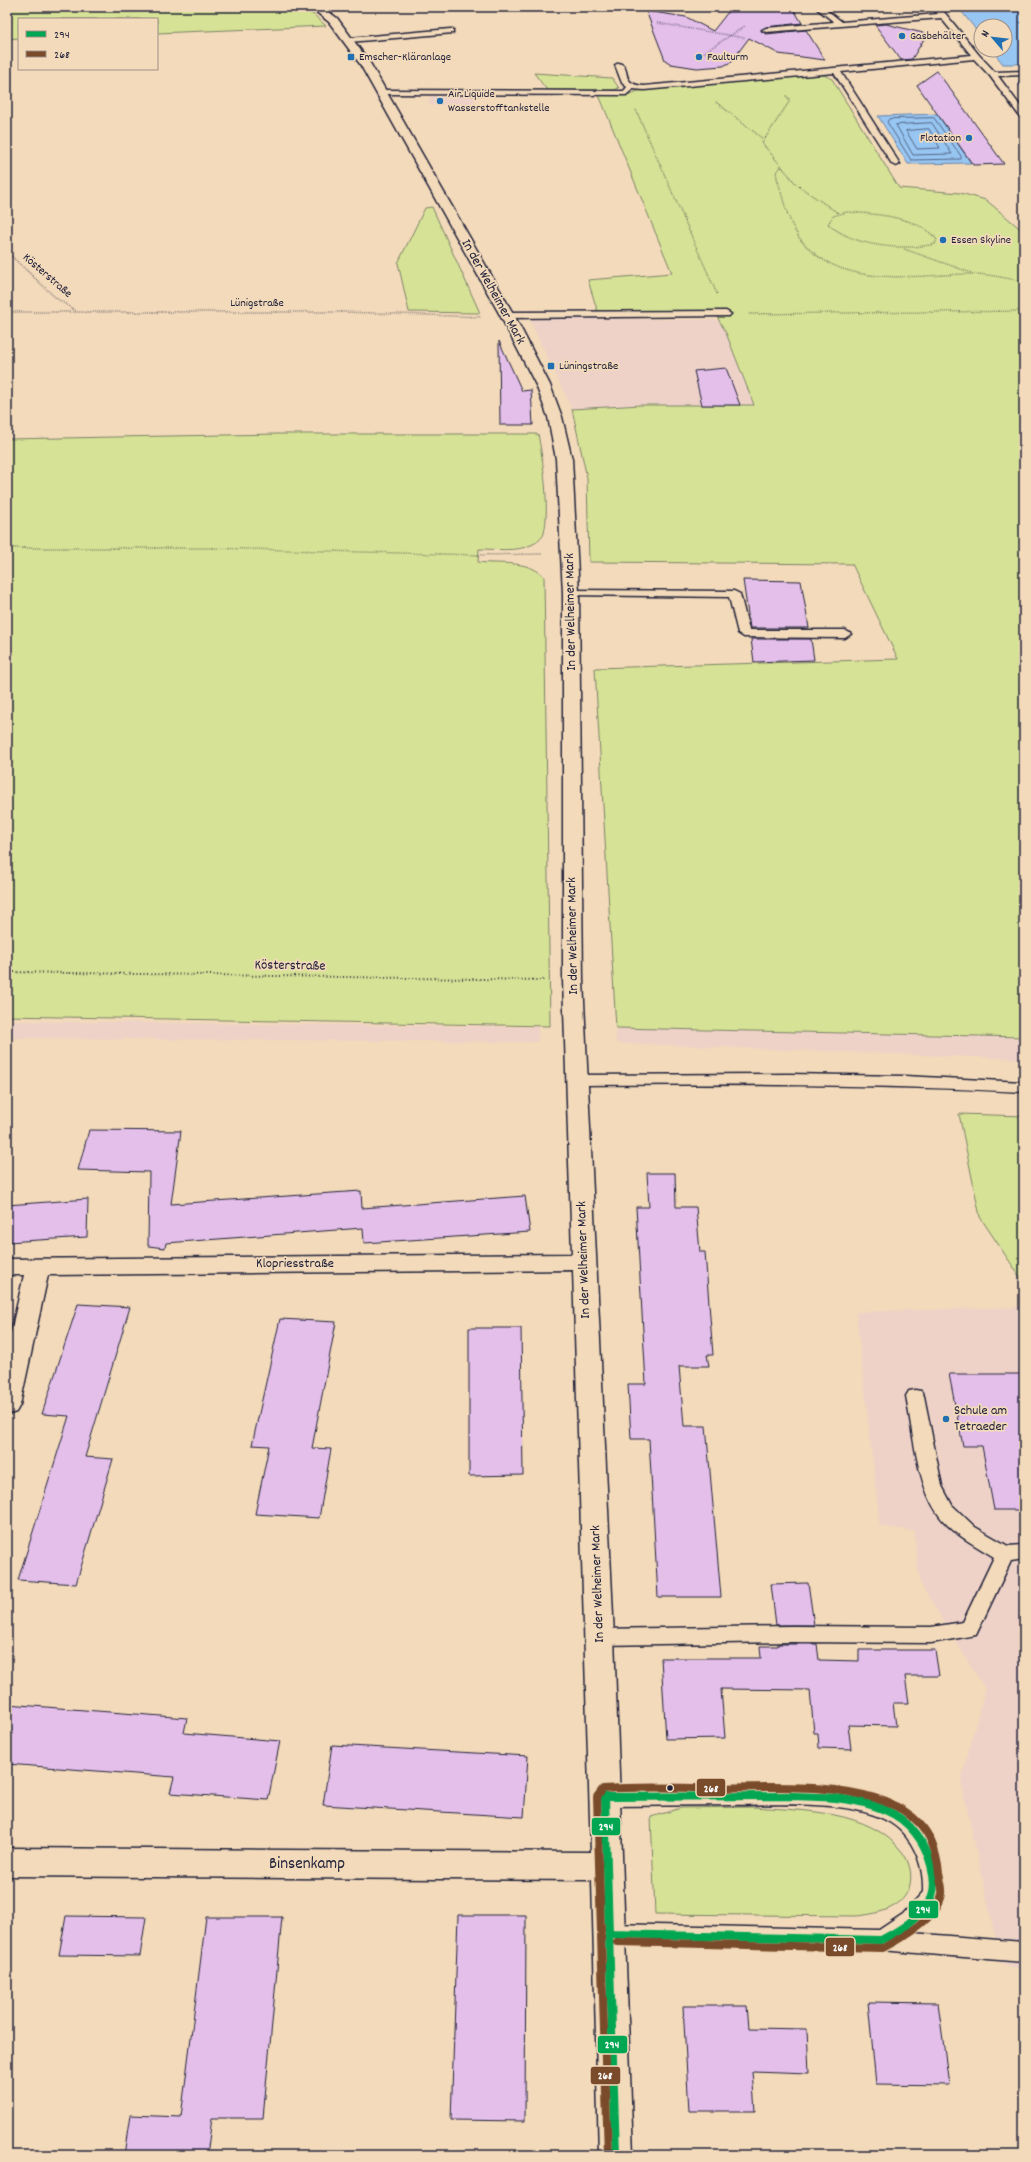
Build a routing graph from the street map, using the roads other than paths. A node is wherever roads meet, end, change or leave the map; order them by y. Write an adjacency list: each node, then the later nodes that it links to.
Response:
1 (315, 7): 8 (street, In der Welheimer Mark)
2 (819, 7): 5 (lane)
3 (936, 7): 4 (lane)
4 (943, 16): 5 (lane); 9 (lane)
5 (840, 24): 6 (lane)
6 (766, 30)
7 (450, 31): 8 (lane)
8 (349, 40): 17 (street, In der Welheimer Mark)
9 (973, 53)
10 (973, 57): 13 (lane)
11 (977, 58): 15 (lane)
12 (619, 65): 16 (lane)
13 (835, 68): 16 (lane); 19 (lane)
14 (1024, 73): 15 (lane)
15 (993, 74): 18 (lane)
16 (628, 90): 17 (lane)
17 (381, 92): 21 (street, In der Welheimer Mark)
18 (1024, 116)
19 (896, 164)
20 (726, 314): 21 (lane)
21 (507, 315): 22 (street, In der Welheimer Mark)
22 (572, 593): 23 (lane); 24 (street, In der Welheimer Mark)
23 (844, 634)
24 (577, 1080): 25 (lane); 26 (street, In der Welheimer Mark)
25 (1024, 1087)
26 (584, 1262): 27 (street, Klopriesstraße); 33 (street, In der Welheimer Mark)
27 (38, 1266): 28 (street, Klopriesstraße); 30 (street)
28 (7, 1267)
29 (915, 1396): 32 (lane)
30 (7, 1406)
31 (1024, 1552): 32 (lane)
32 (1005, 1554): 33 (lane)
33 (600, 1637): 34 (street, In der Welheimer Mark)
34 (605, 1797): 36 (street, In der Welheimer Mark); 38 (lane)
35 (7, 1862): 36 (street, Binsenkamp)
36 (606, 1866): 37 (street, In der Welheimer Mark)
37 (609, 1934): 38 (lane); 40 (street, In der Welheimer Mark)
38 (881, 1940): 39 (lane)
39 (1024, 1952)
40 (616, 2155)

